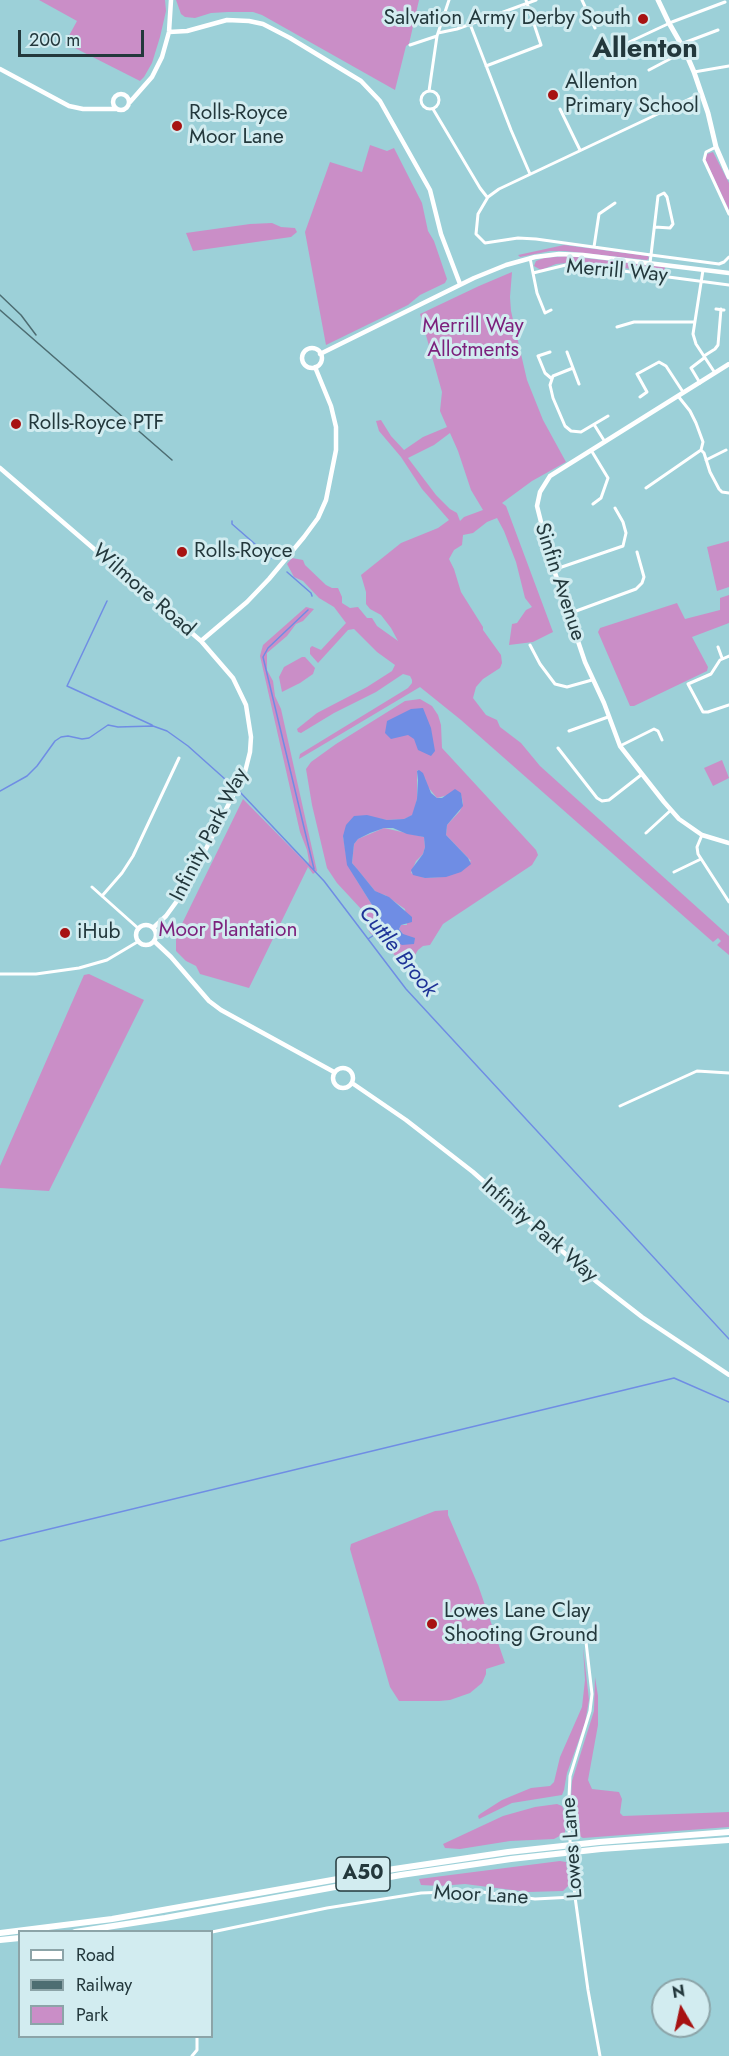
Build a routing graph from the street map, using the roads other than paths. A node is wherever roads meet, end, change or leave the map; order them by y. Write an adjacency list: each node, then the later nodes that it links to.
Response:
1 (171, 0): 13 (street)
2 (449, 0): 14 (street)
3 (536, 0): 6 (street)
4 (582, 0): 11 (street)
5 (658, 0): 9 (main road)
6 (527, 2): 10 (street); 19 (street)
7 (718, 2): 8 (street); 9 (street)
8 (725, 2)
9 (669, 23): 15 (street); 16 (main road)
10 (470, 24): 14 (street); 19 (street)
11 (595, 28)
12 (718, 30): 16 (street)
13 (169, 32): 24 (street); 51 (street)
14 (438, 35): 17 (street); 25 (street)
15 (625, 44)
16 (681, 44): 18 (main road)
17 (410, 45)
18 (685, 51): 22 (street); 23 (main road)
19 (486, 66): 36 (street)
20 (729, 66): 23 (street)
21 (0, 69): 30 (street)
22 (649, 70)
23 (694, 72): 27 (main road)
24 (140, 89): 26 (street); 29 (street)
25 (429, 91): 32 (street); 32 (street)
26 (124, 94): 28 (street); 29 (street)
27 (702, 94): 34 (main road); 35 (street)
28 (113, 100): 30 (street); 31 (street)
29 (130, 102): 31 (street)
30 (98, 109): 31 (street)
31 (116, 109)
32 (433, 109): 38 (street)
33 (561, 109): 35 (street)
34 (716, 147): 37 (main road); 40 (street)
35 (580, 150): 36 (street)
36 (530, 174): 38 (street)
37 (729, 177)
38 (488, 197): 42 (street, Merrill Way)
39 (615, 203): 42 (street)
40 (729, 214)
41 (655, 227): 41 (street); 43 (street)
42 (594, 247): 43 (street, Merrill Way)
43 (651, 255): 45 (street, Merrill Way); 46 (street, Merrill Way)
44 (530, 258): 46 (street, Merrill Way); 48 (street, Merrill Way); 51 (street, Merrill Way)
45 (728, 258)
46 (650, 263): 47 (street, Merrill Way)
47 (703, 270): 49 (street, Merrill Way); 50 (street)
48 (533, 273): 50 (street, Merrill Way); 54 (street, Merrill Way)
49 (729, 273)
50 (701, 281): 52 (street, Merrill Way); 55 (street)
51 (460, 284): 59 (street, Merrill Way)
52 (729, 285)
53 (716, 309): 60 (street)
54 (551, 310)
55 (694, 322): 56 (street); 60 (street)
56 (617, 327)
57 (549, 352): 65 (street)
58 (567, 352): 63 (street)
59 (321, 354): 62 (street); 62 (street)
60 (704, 357): 64 (street); 66 (street)
61 (729, 364): 64 (street, Sinfin Avenue)
62 (315, 367): 86 (street, Wilmore Road)
63 (573, 368): 65 (street); 67 (street)
64 (715, 373): 66 (street, Sinfin Avenue)
65 (552, 379): 72 (street)
66 (700, 382): 68 (street, Sinfin Avenue)
67 (579, 384)
68 (684, 392): 69 (street, Sinfin Avenue); 70 (street)
69 (678, 396): 73 (street, Sinfin Avenue); 75 (street)
70 (640, 397)
71 (608, 416): 72 (street)
72 (595, 426): 73 (street)
73 (605, 442): 74 (street, Sinfin Avenue)
74 (591, 450): 81 (street); 84 (street, Sinfin Avenue)
75 (701, 450): 77 (street); 79 (street)
76 (726, 450): 77 (street)
77 (706, 460): 80 (street)
78 (0, 468): 86 (street, Wilmore Road)
79 (646, 488)
80 (729, 493)
81 (594, 504)
82 (615, 508): 84 (street)
83 (637, 552): 85 (street)
84 (553, 570): 85 (street, Sinfin Avenue)
85 (568, 614): 91 (street, Sinfin Avenue)
86 (201, 641): 109 (street, Infinity Park Way)
87 (530, 645): 91 (street)
88 (718, 647): 90 (street)
89 (729, 656): 90 (street)
90 (722, 658): 92 (street)
91 (592, 680): 93 (street, Sinfin Avenue)
92 (729, 705)
93 (608, 717): 94 (street); 96 (street, Sinfin Avenue)
94 (569, 731)
95 (662, 740): 96 (street)
96 (620, 746): 99 (street, Sinfin Avenue)
97 (558, 748): 99 (street)
98 (179, 758): 107 (street)
99 (641, 775): 100 (street, Sinfin Avenue)
100 (671, 810): 101 (street); 102 (street, Sinfin Avenue)
101 (646, 834)
102 (702, 834): 103 (street, Sinfin Avenue); 104 (street)
103 (729, 843)
104 (700, 859): 105 (street); 108 (street)
105 (674, 872)
106 (92, 887): 107 (street)
107 (102, 896): 110 (street)
108 (729, 902)
109 (153, 928): 110 (street); 112 (street)
110 (139, 929): 111 (street)
111 (139, 941): 112 (street); 113 (street)
112 (154, 941): 114 (street)
113 (0, 974)
114 (334, 1072): 116 (street); 116 (street)
115 (729, 1073): 117 (street)
116 (352, 1083): 118 (street, Infinity Park Way)
117 (620, 1106)
118 (729, 1375)
119 (586, 1642): 122 (street, Lowes Lane)
120 (729, 1832): 123 (highway, A50)
121 (729, 1840): 124 (highway, A50)
122 (575, 1897): 126 (street, Moor Lane); 132 (street, Lowes Lane)
123 (24, 1930)
124 (88, 1930)
125 (18, 1931): 127 (highway, A50)
126 (213, 1932)
127 (0, 1933)
128 (18, 1938): 129 (highway)
129 (0, 1940)
130 (197, 2038): 131 (street)
131 (192, 2056)
132 (600, 2056)

